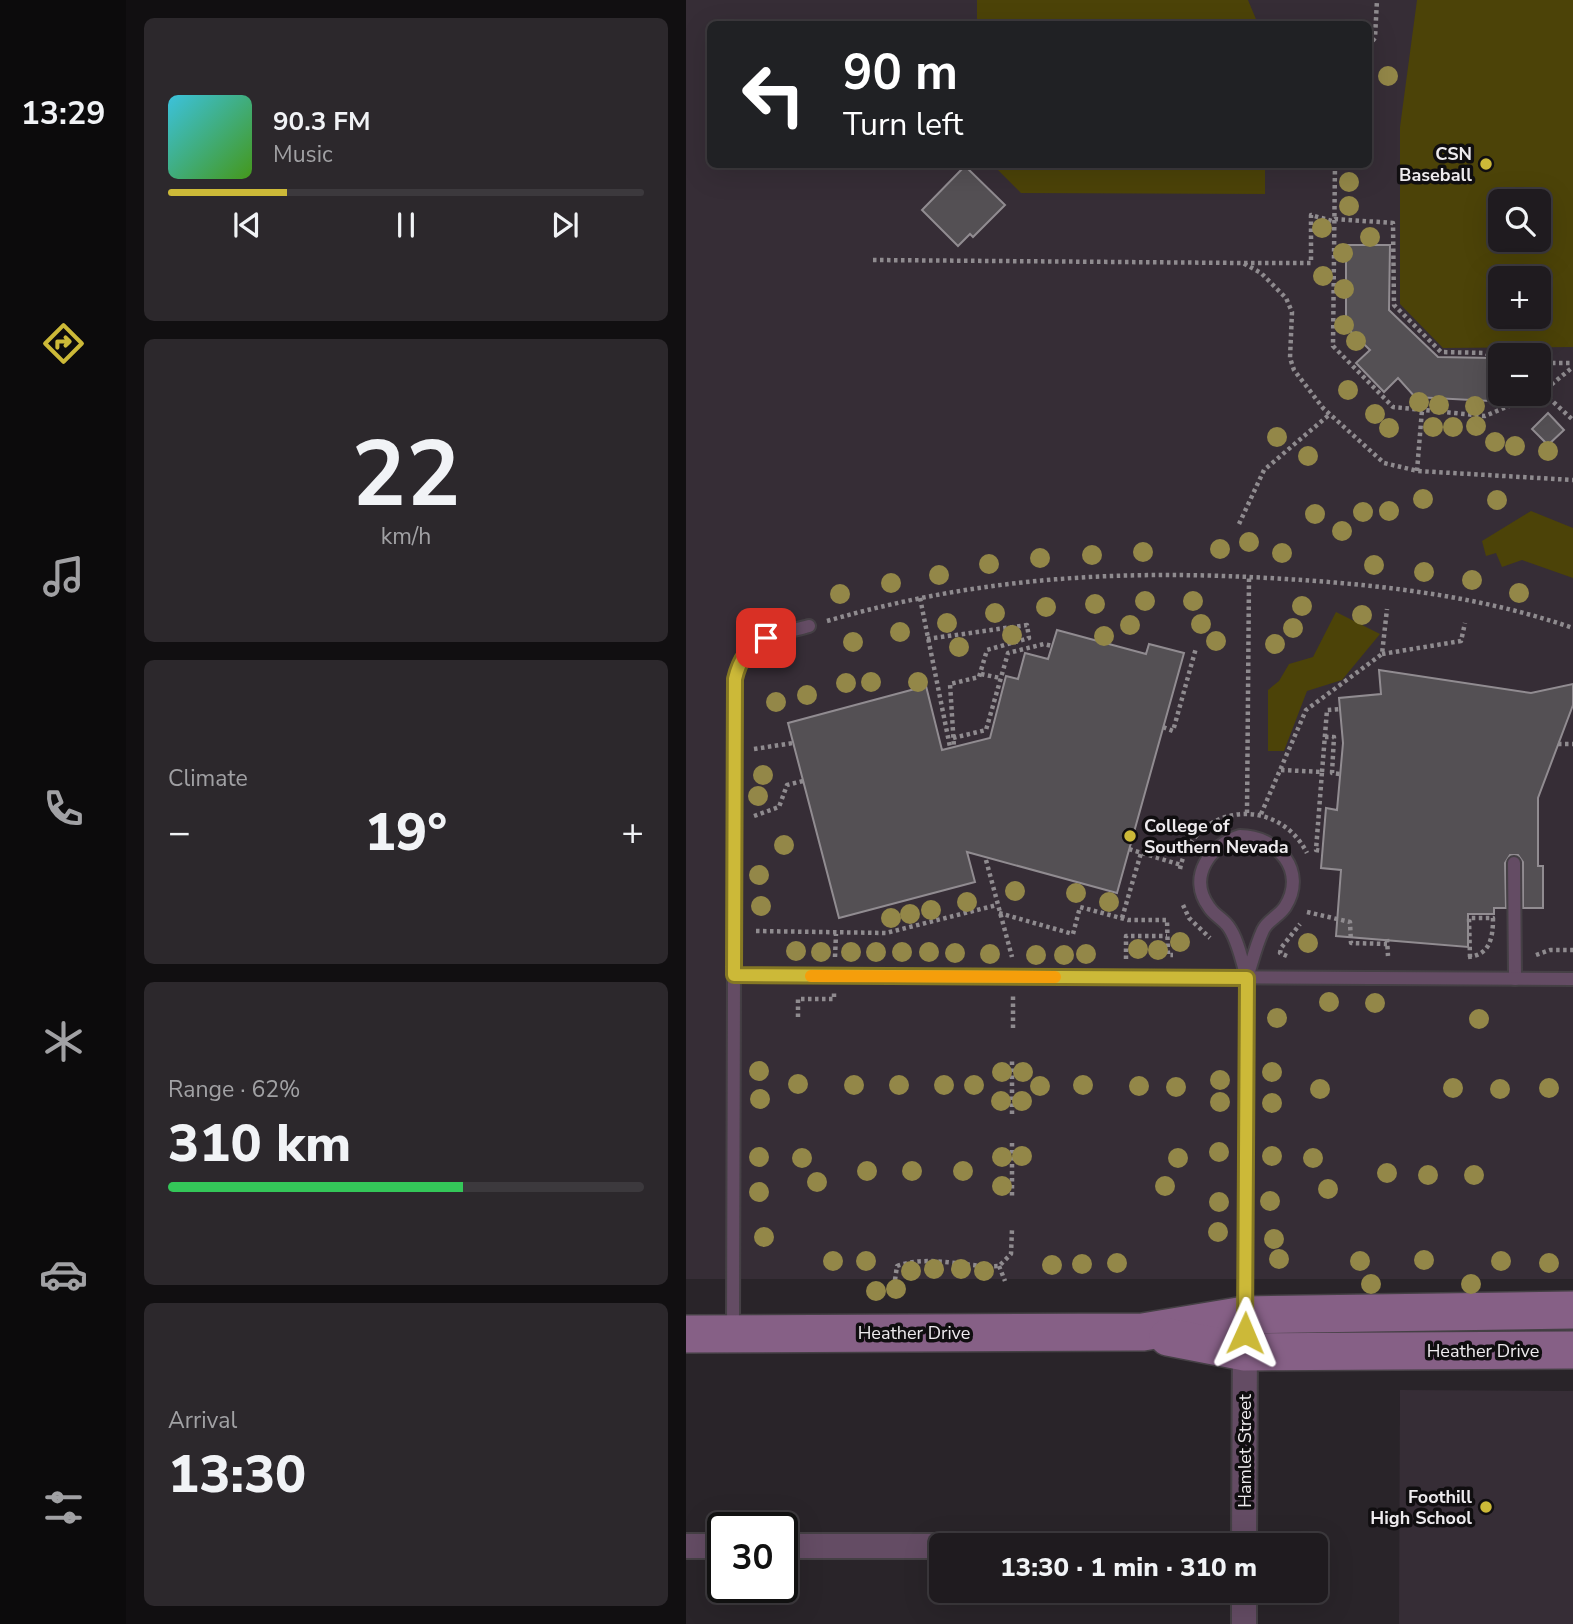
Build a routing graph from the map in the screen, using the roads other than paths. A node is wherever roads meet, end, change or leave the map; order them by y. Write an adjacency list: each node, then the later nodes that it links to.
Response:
1 (809, 626): 3 (lane)
2 (1514, 863): 5 (lane)
3 (734, 975): 4 (lane); 10 (lane)
4 (1247, 978): 4 (lane); 5 (lane); 8 (lane)
5 (1515, 979): 6 (lane)
6 (1573, 979)
7 (1573, 1310): 8 (street, Heather Drive)
8 (1245, 1315): 9 (street, Heather Drive); 13 (street, Hamlet Street)
9 (1143, 1332): 10 (street, Heather Drive); 13 (street, Heather Drive)
10 (733, 1333): 11 (street, Heather Drive)
11 (686, 1334)
12 (1573, 1350): 13 (street, Heather Drive)
13 (1245, 1352): 14 (street, Hamlet Street)
14 (1244, 1533)
15 (686, 1546): 16 (street)
16 (707, 1546)
17 (798, 1546): 18 (street)
18 (929, 1546)
19 (1244, 1603): 20 (street)
20 (1244, 1624)

